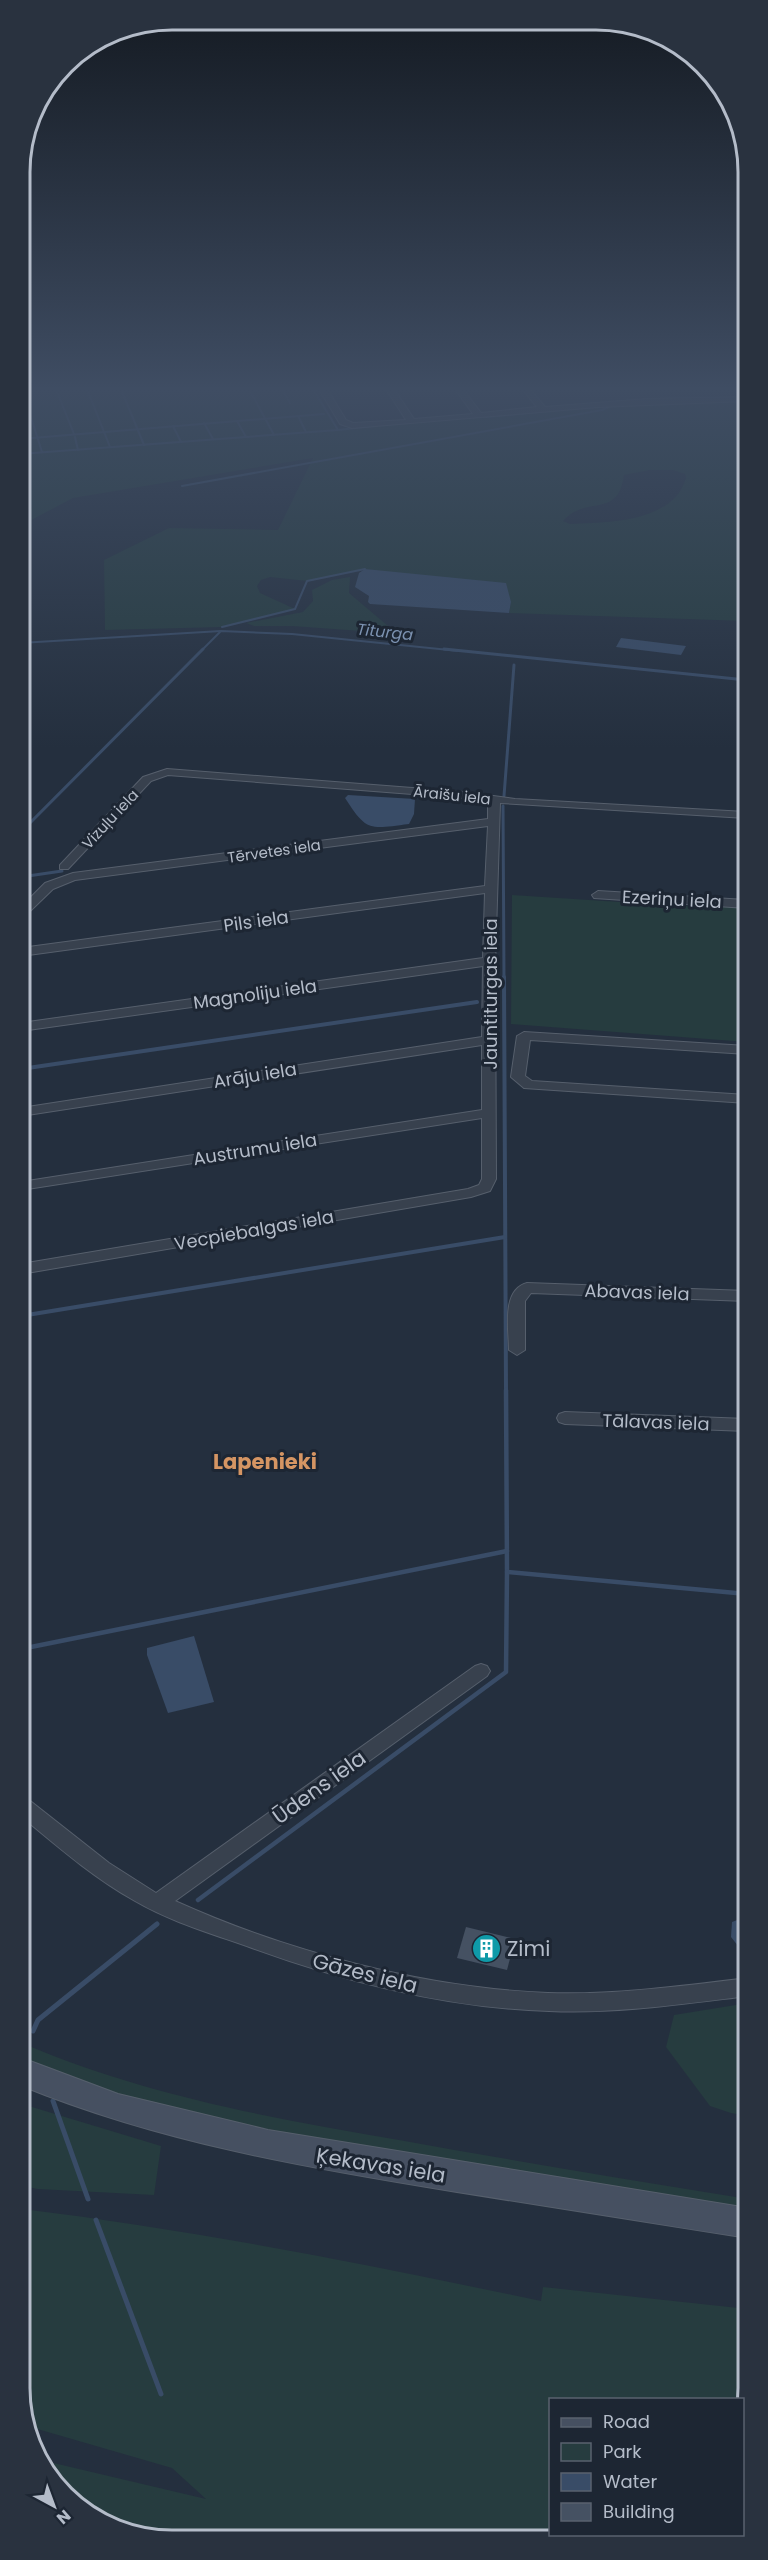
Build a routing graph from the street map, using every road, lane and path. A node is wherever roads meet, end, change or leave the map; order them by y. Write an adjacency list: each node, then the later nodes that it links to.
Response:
1 (158, 774): 2 (street, Āraišu iela); 5 (street, Vizuļu iela)
2 (495, 800): 3 (street, Āraišu iela); 4 (street, Jauntiturgas iela)
3 (738, 815)
4 (492, 822): 6 (street, Jauntiturgas iela); 9 (street, Tērvetes iela)
5 (64, 867)
6 (491, 889): 10 (street, Pils iela); 11 (street, Jauntiturgas iela)
7 (598, 895): 8 (street, Ezeriņu iela)
8 (738, 903)
9 (30, 905)
10 (30, 951)
11 (489, 961): 12 (street, Magnoliju iela); 13 (street, Jauntiturgas iela)
12 (30, 1026)
13 (489, 1040): 16 (street, Arāju iela); 17 (street, Jauntiturgas iela)
14 (738, 1049): 15 (street)
15 (738, 1098)
16 (30, 1111)
17 (489, 1113): 18 (street, Austrumu iela); 19 (street, Jauntiturgas iela)
18 (30, 1185)
19 (485, 1188): 20 (street, Vecpiebalgas iela)
20 (30, 1267)
21 (738, 1296): 22 (street, Abavas iela)
22 (517, 1350)
23 (565, 1418): 24 (street, Tālavas iela)
24 (738, 1425)
25 (481, 1671): 27 (street, Ūdens iela)
26 (30, 1812): 27 (street, Gāzes iela)
27 (158, 1903): 28 (street, Gāzes iela)
28 (738, 1988)
29 (30, 2076): 30 (main road, Ķekavas iela)
30 (738, 2221)

